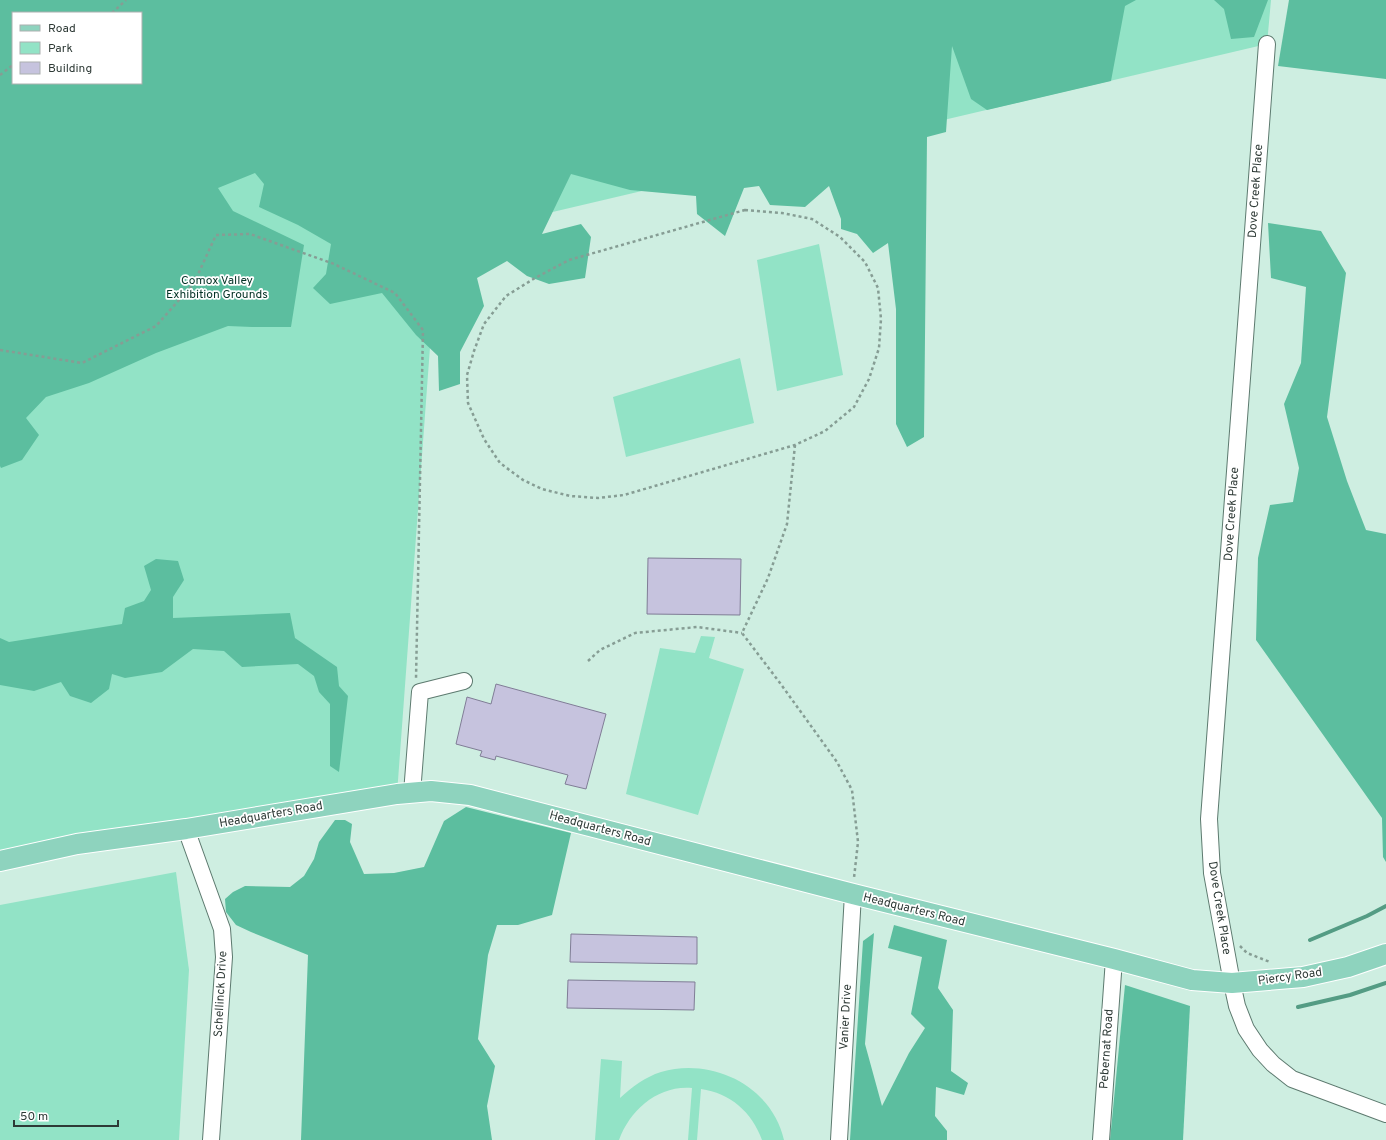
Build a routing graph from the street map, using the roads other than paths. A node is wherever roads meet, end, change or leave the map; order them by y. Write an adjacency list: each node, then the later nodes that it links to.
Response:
1 (1267, 44): 10 (street, Dove Creek Place)
2 (464, 681): 3 (street)
3 (412, 793): 4 (main road, Headquarters Road); 6 (main road, Headquarters Road)
4 (186, 829): 5 (main road, Headquarters Road); 12 (street, Schellinck Drive)
5 (0, 861)
6 (853, 894): 8 (main road, Headquarters Road); 13 (street, Vanier Drive)
7 (1386, 954): 10 (main road, Piercy Road)
8 (1114, 959): 9 (main road, Headquarters Road); 14 (street, Pebernat Road)
9 (1192, 980): 10 (main road, Piercy Road)
10 (1232, 983): 11 (street)
11 (1386, 1114)
12 (211, 1140)
13 (839, 1140)
14 (1101, 1140)

